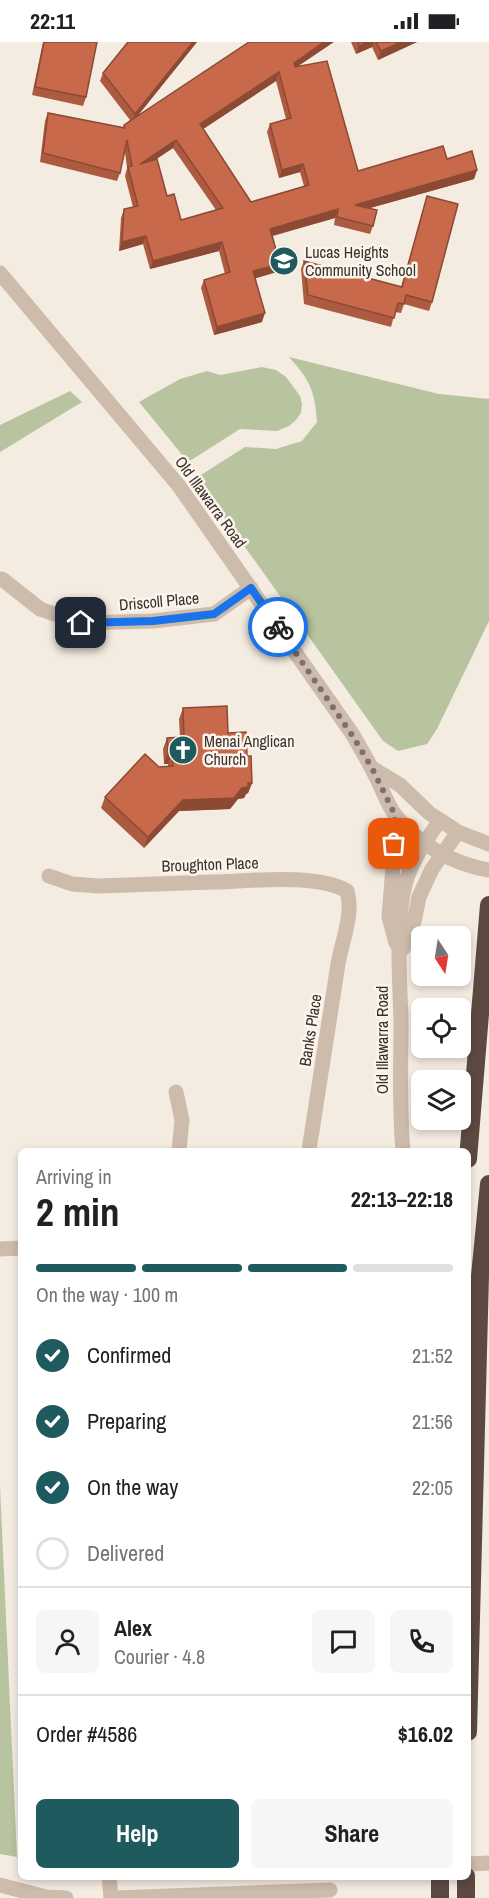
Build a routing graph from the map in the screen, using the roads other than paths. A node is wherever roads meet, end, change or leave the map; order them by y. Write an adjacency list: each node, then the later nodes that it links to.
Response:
1 (0, 273): 3 (street, Old Illawarra Road)
2 (2, 579): 3 (street, Driscoll Place)
3 (251, 588): 4 (street, Old Illawarra Road)
4 (372, 768): 5 (street, Old Illawarra Road); 6 (street, Old Illawarra Road)
5 (395, 815): 8 (street, Old Illawarra Road); 15 (street, Old Illawarra Road)
6 (440, 820): 7 (street, Old Illawarra Road); 8 (street, Old Illawarra Road)
7 (458, 832): 9 (street, Old Illawarra Road); 10 (street, Old Illawarra Road)
8 (425, 842): 10 (street, Old Illawarra Road); 15 (street, Old Illawarra Road)
9 (489, 844)
10 (442, 855): 11 (street, Old Illawarra Road); 15 (street, Old Illawarra Road)
11 (489, 870)
12 (49, 876): 14 (street, Broughton Place)
13 (489, 905): 22 (highway)
14 (348, 915): 19 (street, Banks Place)
15 (400, 957): 17 (street, Old Illawarra Road)
16 (176, 1092): 18 (street)
17 (401, 1123): 20 (street, Old Illawarra Road); 21 (street, Old Illawarra Road)
18 (179, 1148)
19 (309, 1148)
20 (394, 1148)
21 (403, 1148)
22 (469, 1148)
23 (489, 1184): 26 (highway)
24 (18, 1248): 25 (street)
25 (0, 1249)
26 (471, 1618)
27 (489, 1863): 28 (street)
28 (471, 1864)
29 (109, 1880): 36 (street)
30 (440, 1880): 38 (highway)
31 (466, 1880): 39 (highway)
32 (0, 1886): 34 (street)
33 (330, 1888): 37 (street)
34 (46, 1897): 35 (street)
35 (66, 1898)
36 (111, 1898)
37 (116, 1898)
38 (440, 1898)
39 (466, 1898)

